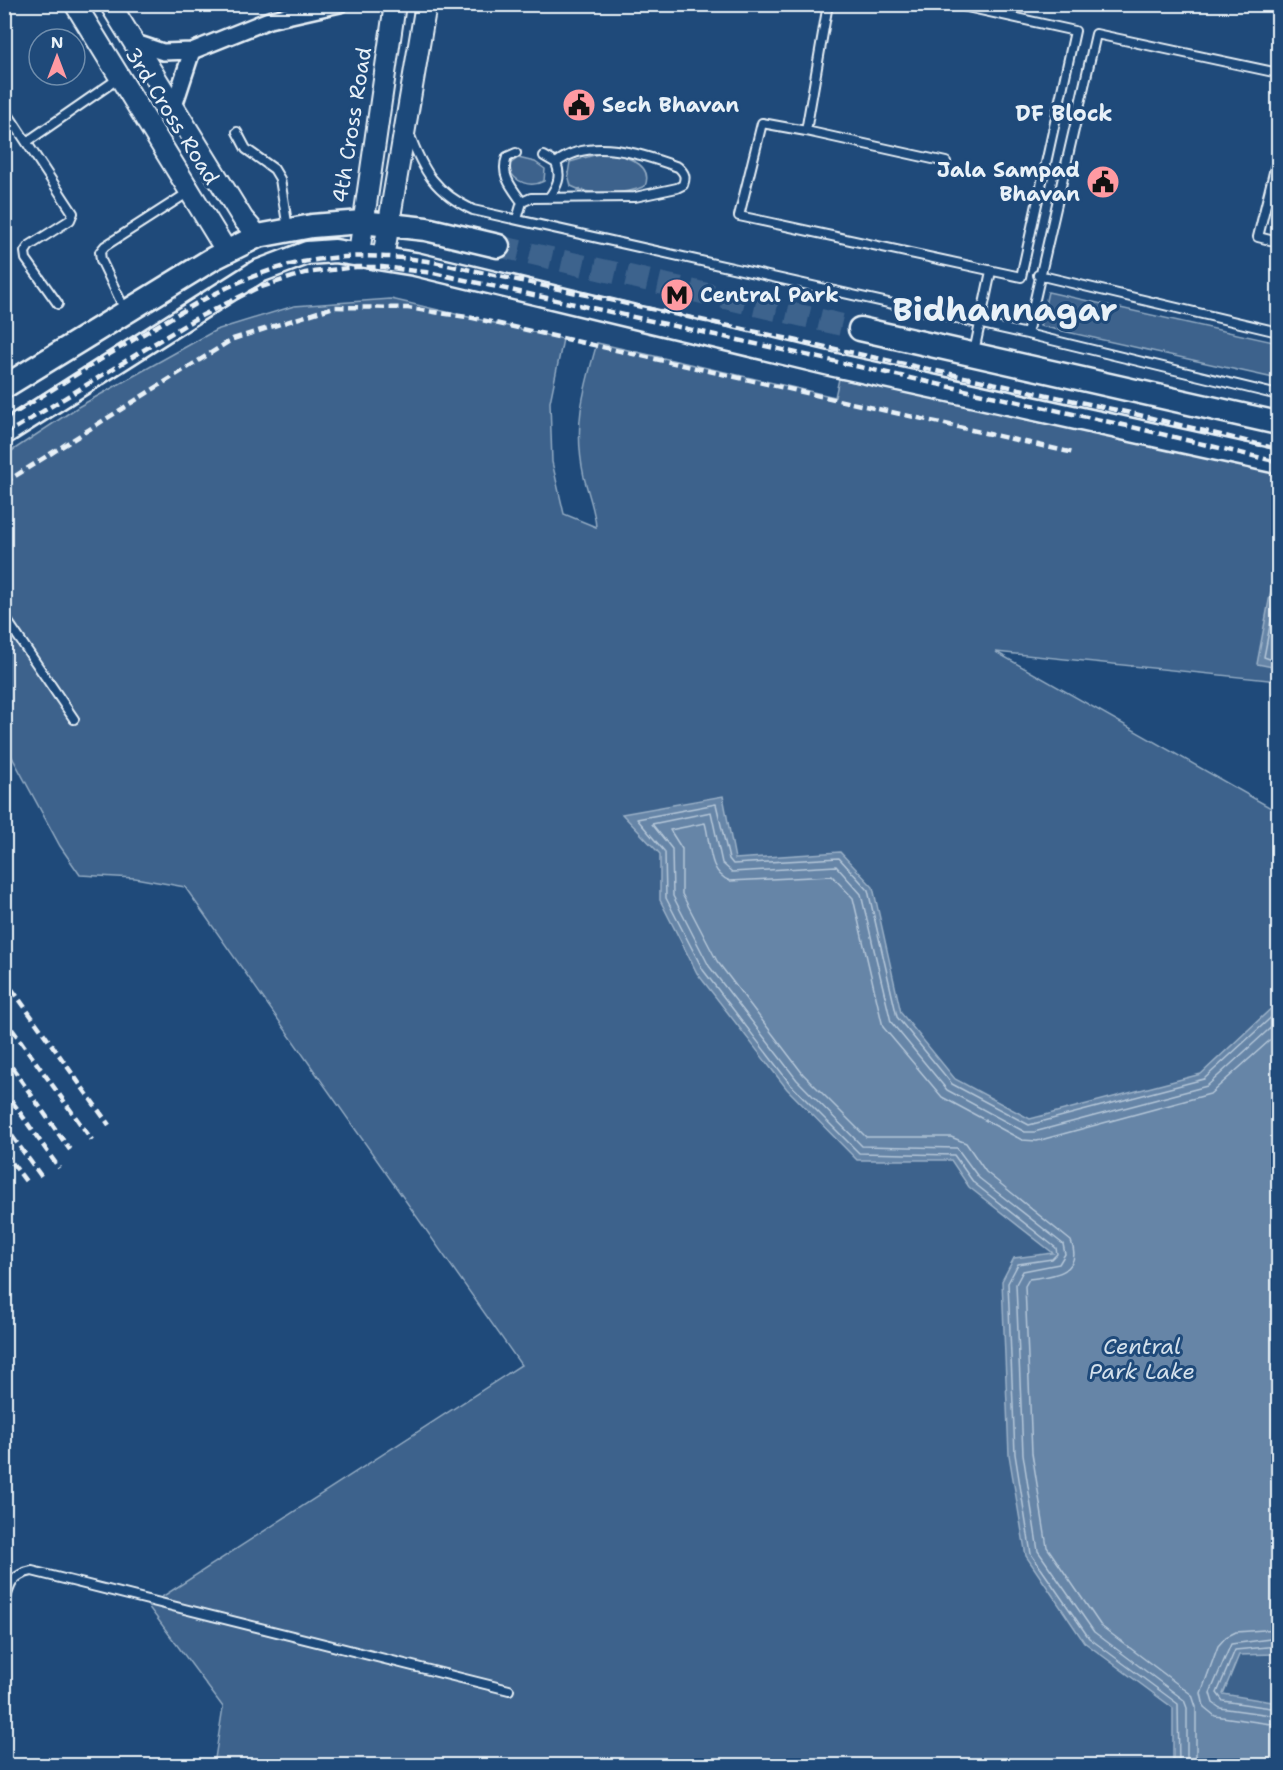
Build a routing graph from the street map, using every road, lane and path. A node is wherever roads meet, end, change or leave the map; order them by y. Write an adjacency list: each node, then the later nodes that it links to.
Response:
1 (75, 4): 11 (street, 3rd Cross Road)
2 (110, 4): 8 (street)
3 (340, 4): 9 (street)
4 (395, 4): 27 (street, 4th Cross Road)
5 (426, 4): 14 (street)
6 (828, 4): 15 (lane)
7 (953, 4): 36 (lane)
8 (134, 42): 9 (street); 12 (street)
9 (192, 51): 12 (street)
10 (1278, 73): 37 (lane)
11 (120, 77): 17 (lane); 23 (street, 3rd Cross Road)
12 (174, 106): 30 (street)
13 (4, 108): 17 (lane)
14 (406, 126): 26 (lane); 28 (street)
15 (806, 130): 21 (lane); 36 (lane)
16 (237, 132): 29 (lane)
17 (28, 141): 38 (lane)
18 (516, 153): 25 (lane)
19 (544, 156): 22 (lane)
20 (1278, 156): 31 (lane)
21 (946, 162)
22 (556, 163): 24 (lane); 24 (lane)
23 (191, 192): 33 (street, 3rd Cross Road); 39 (lane)
24 (549, 198): 25 (lane)
25 (522, 202): 26 (lane)
26 (518, 219): 40 (lane)
27 (362, 222): 28 (main road); 29 (main road); 34 (street, 4th Cross Road)
28 (390, 225): 32 (main road); 35 (street)
29 (288, 230): 30 (main road)
30 (258, 236): 33 (main road)
31 (1278, 242)
32 (498, 246)
33 (227, 252): 39 (main road)
34 (359, 253): 35 (main road); 49 (main road)
35 (383, 258): 50 (main road)
36 (991, 271): 40 (lane)
37 (1038, 275): 42 (lane); 43 (lane)
38 (58, 304)
39 (126, 312): 45 (main road)
40 (980, 324): 43 (lane); 44 (lane)
41 (860, 329): 44 (main road)
42 (1278, 332)
43 (1027, 334): 46 (lane)
44 (973, 357): 47 (main road)
45 (4, 387)
46 (1278, 395)
47 (1227, 412): 48 (main road); 50 (main road)
48 (1278, 423)
49 (4, 433)
50 (1220, 450): 51 (main road)
51 (1278, 462)
52 (4, 616): 53 (lane)
53 (74, 719)
54 (4, 1604): 55 (lane)
55 (509, 1690)

